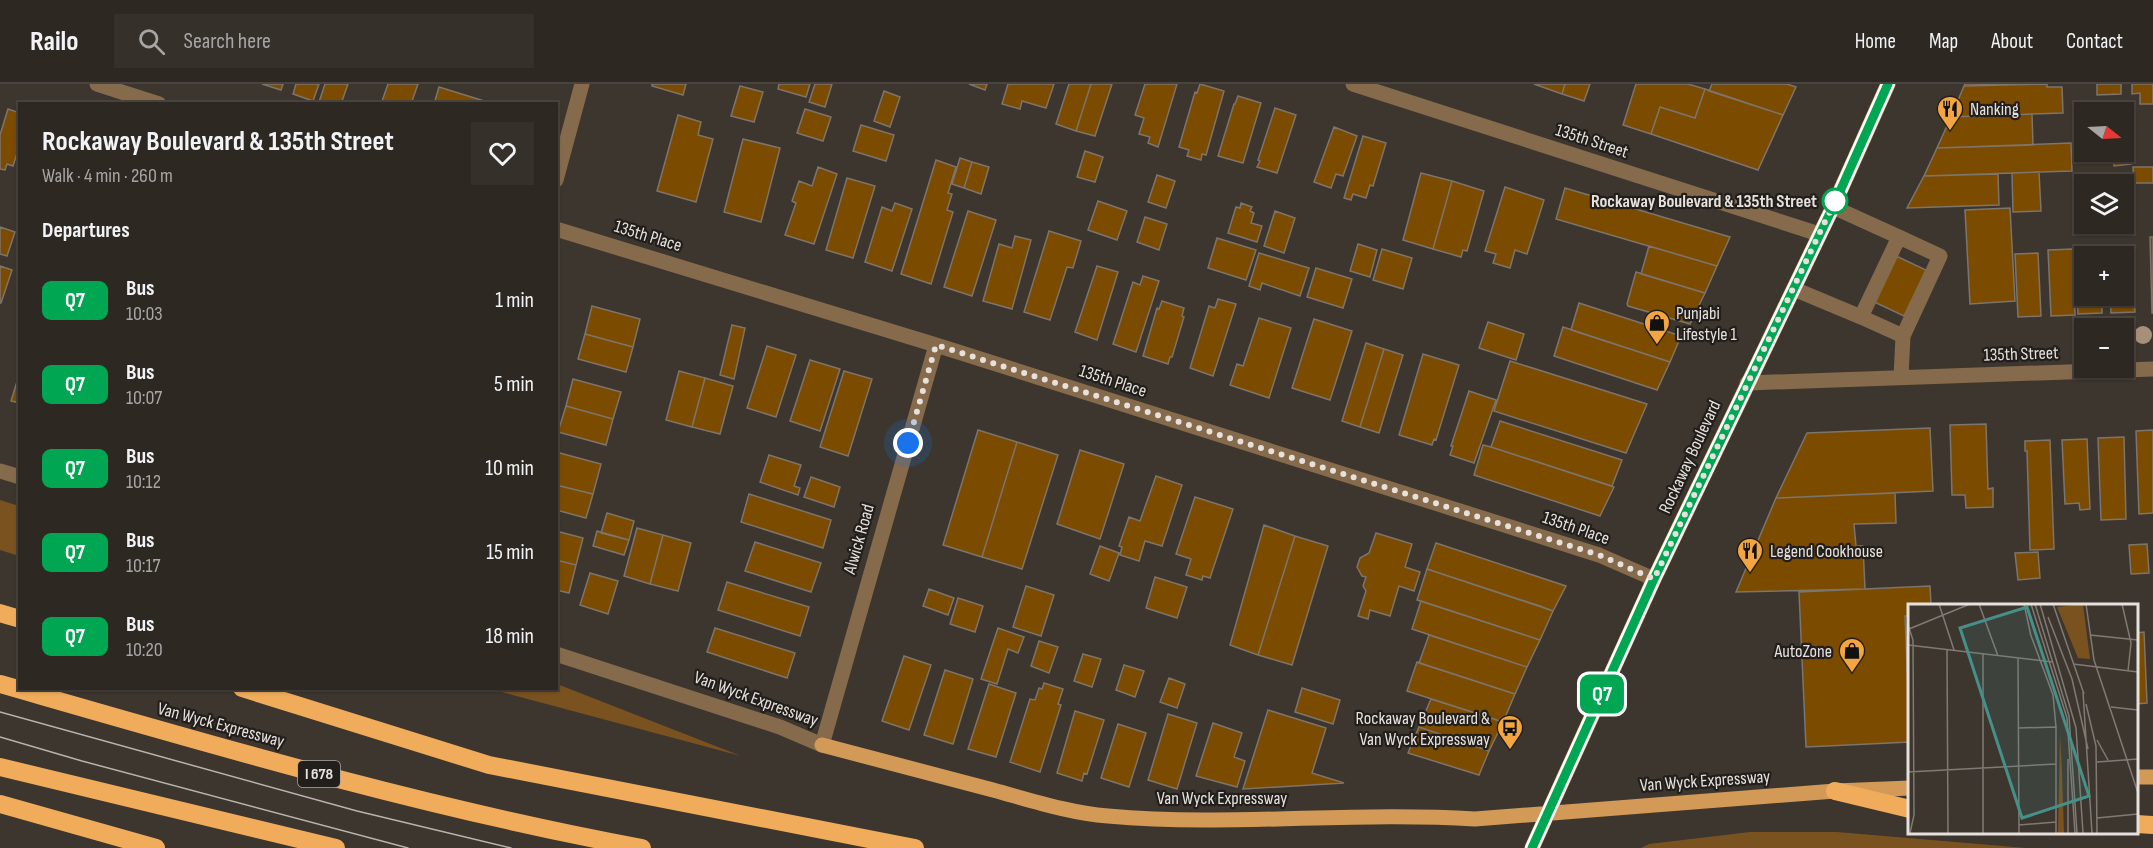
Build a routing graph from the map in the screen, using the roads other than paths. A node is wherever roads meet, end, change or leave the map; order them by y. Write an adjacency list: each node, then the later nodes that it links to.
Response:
1 (97, 84): 5 (street)
2 (582, 84): 6 (street)
3 (1353, 84): 9 (street, 135th Street)
4 (1888, 84): 7 (main road, Rockaway Boulevard)
5 (153, 102)
6 (558, 173)
7 (1833, 207): 9 (main road, Rockaway Boulevard); 10 (street)
8 (558, 230): 14 (street, 135th Place)
9 (1819, 234): 11 (main road, Rockaway Boulevard)
10 (1899, 237): 12 (street); 13 (street)
11 (1794, 289): 12 (street); 17 (main road, Rockaway Boulevard)
12 (1861, 317): 13 (street)
13 (1903, 336): 16 (street)
14 (936, 345): 20 (street, 135th Place); 28 (street, Alwick Road)
15 (2153, 369): 16 (street, 135th Street)
16 (1901, 377): 17 (street, 135th Street)
17 (1747, 383): 20 (main road, Rockaway Boulevard)
18 (0, 471): 19 (street)
19 (18, 476)
20 (1654, 579): 34 (main road, Rockaway Boulevard)
21 (0, 613): 22 (highway)
22 (18, 618)
23 (558, 655): 28 (street, Van Wyck Expressway)
24 (0, 684): 25 (highway, Van Wyck Expressway / I 678)
25 (18, 689)
26 (21, 690): 39 (highway, Van Wyck Expressway / I 678)
27 (248, 690): 40 (highway)
28 (822, 745): 34 (main road, Van Wyck Expressway)
29 (0, 767): 38 (highway)
30 (1908, 788): 31 (main road, Van Wyck Expressway)
31 (1835, 791): 33 (highway); 34 (main road, Van Wyck Expressway)
32 (0, 804): 37 (highway)
33 (1908, 809)
34 (1548, 814): 41 (main road, Rockaway Boulevard)
35 (2138, 824): 36 (highway)
36 (2153, 825)
37 (156, 848)
38 (336, 848)
39 (642, 848)
40 (915, 848)
41 (1532, 848)

